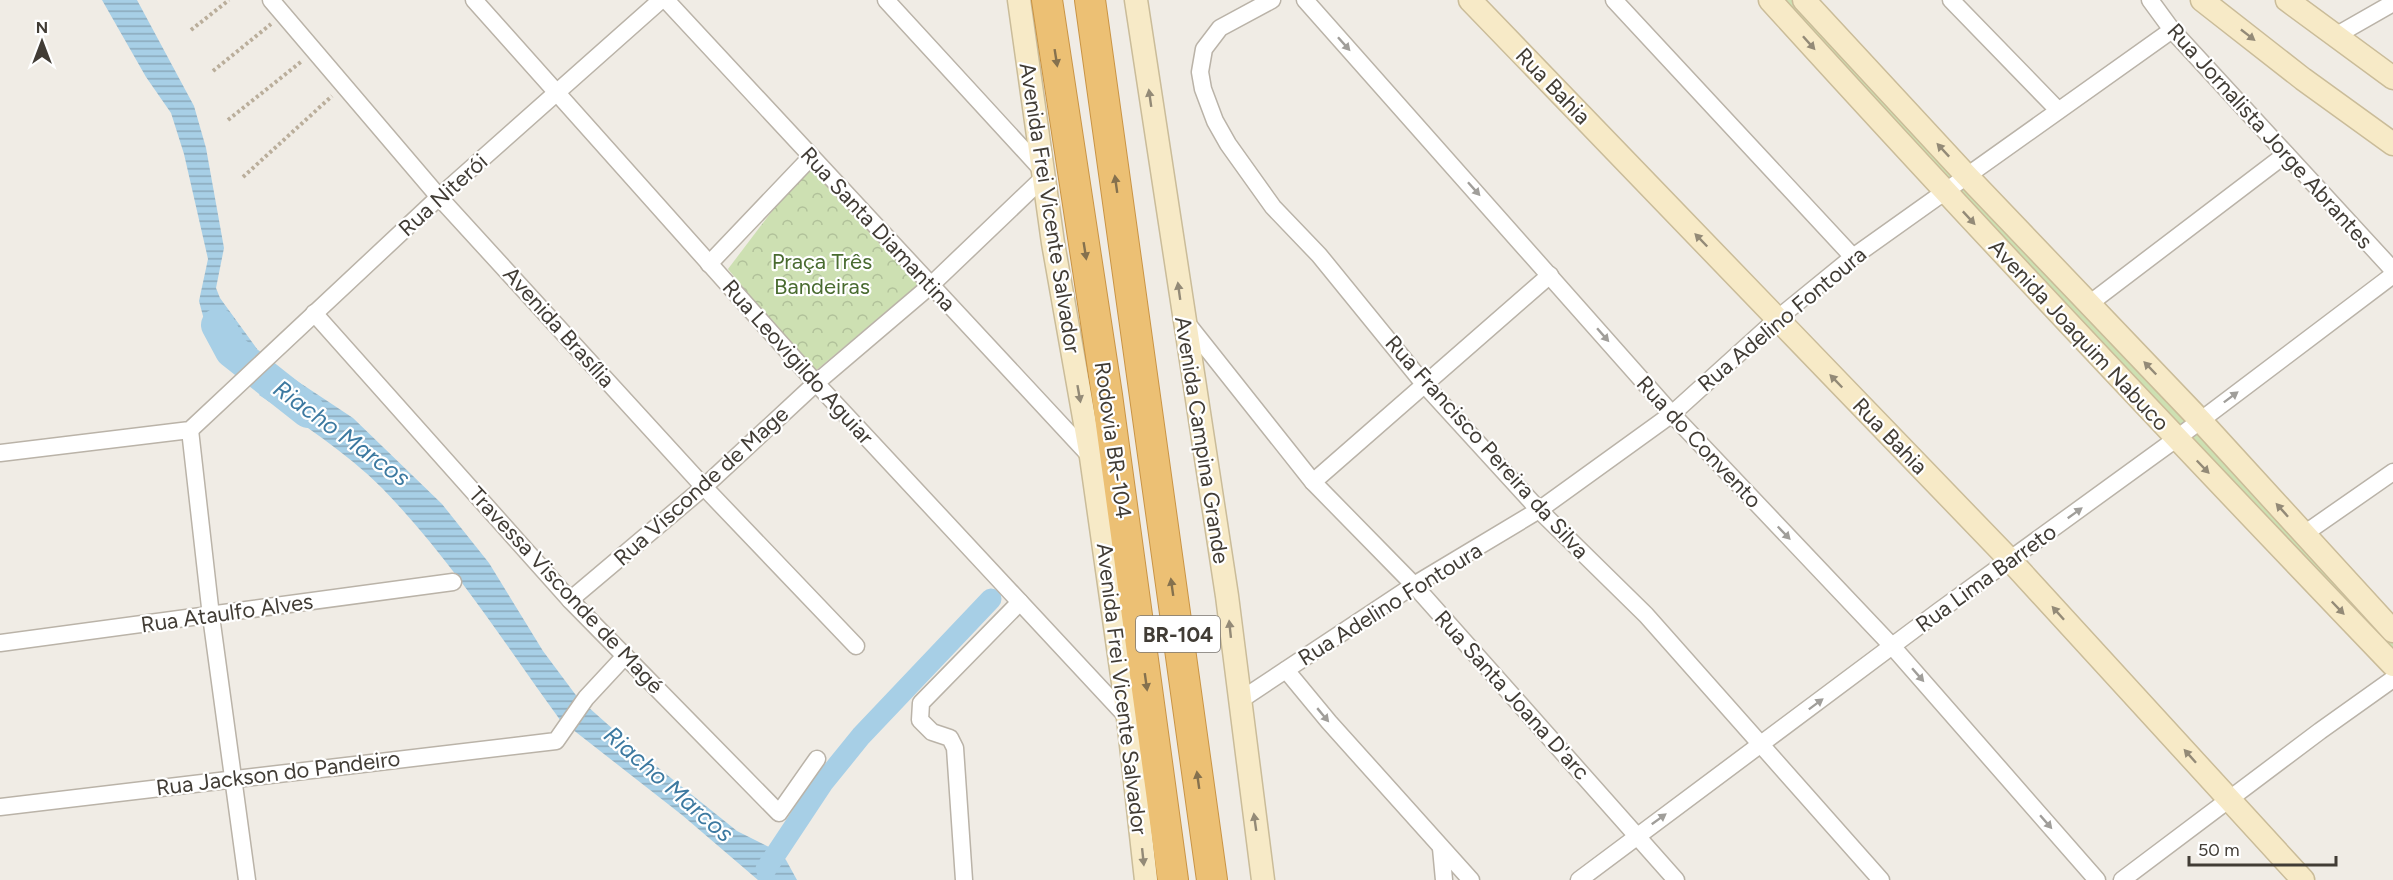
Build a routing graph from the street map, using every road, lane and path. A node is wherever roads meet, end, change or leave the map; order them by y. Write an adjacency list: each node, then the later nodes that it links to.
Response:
1 (229, 0): 25 (path)
2 (271, 0): 24 (street, Avenida Brasília)
3 (474, 0): 33 (street, Rua Leovigildo Aguiar)
4 (661, 0): 33 (street, Rua Niterói)
5 (666, 0): 38 (street, Rua Santa Diamantina)
6 (886, 0): 39 (street)
7 (1019, 0): 39 (street, Avenida Frei Vicente Salvador)
8 (1047, 0): 93 (highway, Rodovia BR-104 / BR-104, one-way to 93)
9 (1090, 0): 94 (highway, Rodovia BR-104 / BR-104, one-way to 9)
10 (1136, 0): 28 (street, Avenida Campina Grande)
11 (1150, 0): 28 (street)
12 (1272, 0): 55 (street, Rua Francisco Pereira da Silva)
13 (1305, 0): 47 (street, Rua do Convento, one-way to 47)
14 (1470, 0): 53 (street, Rua Bahia, one-way to 14)
15 (1614, 0): 44 (street)
16 (1770, 0): 42 (street, Avenida Joaquim Nabuco, one-way to 42)
17 (1804, 0): 40 (street, Avenida Joaquim Nabuco, one-way to 17)
18 (1952, 0): 34 (street)
19 (2150, 0): 26 (street, Rua Jornalista Jorge Abrantes)
20 (2202, 0): 36 (street, one-way to 36)
21 (2287, 0): 27 (street)
22 (2393, 3): 23 (street)
23 (2367, 7): 27 (street)
24 (283, 14): 29 (street, Avenida Brasília); 30 (path)
25 (191, 30)
26 (2172, 30): 34 (street, Rua Adelino Fontoura); 37 (street, Rua Jornalista Jorge Abrantes)
27 (2337, 35): 31 (street)
28 (1142, 42): 52 (street, Avenida Campina Grande, one-way to 28)
29 (314, 51): 32 (street, Avenida Brasília); 35 (path)
30 (213, 71)
31 (2393, 78)
32 (343, 85): 41 (path); 43 (street, Avenida Brasília)
33 (556, 94): 43 (street, Rua Niterói); 45 (street, Rua Leovigildo Aguiar)
34 (2058, 110): 40 (street, Rua Adelino Fontoura)
35 (228, 120)
36 (2393, 144)
37 (2286, 154): 46 (street, Rua Jornalista Jorge Abrantes); 50 (street)
38 (811, 157): 45 (street); 49 (street, Rua Santa Diamantina)
39 (1044, 175): 49 (street, Rua Visconde de Mage); 61 (street, Avenida Frei Vicente Salvador, one-way to 61)
40 (1966, 175): 42 (street, Rua Adelino Fontoura); 50 (street, Avenida Joaquim Nabuco)
41 (243, 177)
42 (1943, 191): 44 (street, Rua Adelino Fontoura); 59 (street, Avenida Joaquim Nabuco, one-way to 59)
43 (440, 197): 51 (street, Rua Niterói); 64 (street, Avenida Brasília)
44 (1853, 257): 53 (street, Rua Adelino Fontoura)
45 (709, 264): 54 (street, Rua Leovigildo Aguiar)
46 (2393, 270)
47 (1550, 275): 55 (street); 56 (street, Rua do Convento, one-way to 56)
48 (2393, 275): 57 (street, Rua Lima Barreto, one-way to 48)
49 (930, 286): 54 (street, Rua Visconde de Mage); 61 (street, Rua Santa Diamantina)
50 (2089, 304): 57 (street, Avenida Joaquim Nabuco, one-way to 50)
51 (314, 314): 58 (street, Rua Niterói); 70 (street, Travessa Visconde de Magé)
52 (1183, 319): 63 (street, Rua Santa Joana D'arc); 81 (street, Avenida Campina Grande, one-way to 52)
53 (1777, 319): 56 (street, Rua Adelino Fontoura); 67 (street, Rua Bahia, one-way to 53)
54 (816, 383): 64 (street, Rua Visconde de Mage); 71 (street, Rua Leovigildo Aguiar)
55 (1424, 384): 63 (street); 65 (street, Rua Francisco Pereira da Silva)
56 (1672, 414): 65 (street, Rua Adelino Fontoura); 76 (street, Rua do Convento, one-way to 76)
57 (2200, 420): 59 (street, Rua Lima Barreto); 66 (street, Avenida Joaquim Nabuco, one-way to 57)
58 (190, 430): 60 (street); 72 (street)
59 (2176, 439): 67 (street, Rua Lima Barreto, one-way to 59); 78 (street, Avenida Joaquim Nabuco, one-way to 78)
60 (0, 453)
61 (1091, 457): 82 (street, Avenida Frei Vicente Salvador)
62 (2393, 472): 66 (street)
63 (1313, 482): 69 (street, Rua Santa Joana D'arc)
64 (704, 487): 70 (street, Rua Visconde de Mage); 75 (street, Avenida Brasília)
65 (1539, 510): 69 (street, Rua Adelino Fontoura); 83 (street, Rua Francisco Pereira da Silva)
66 (2304, 534): 73 (street, Avenida Joaquim Nabuco)
67 (2011, 561): 76 (street, Rua Lima Barreto); 86 (street, Rua Bahia, one-way to 67)
68 (453, 582): 72 (street, Rua Ataulfo Alves)
69 (1414, 585): 79 (street, Rua Adelino Fontoura); 88 (street, Rua Santa Joana D'arc)
70 (570, 600): 77 (street, Travessa Visconde de Magé)
71 (1020, 602): 82 (street, Rua Leovigildo Aguiar); 91 (street)
72 (211, 616): 74 (street, Rua Ataulfo Alves); 85 (street)
73 (2393, 631)
74 (0, 643)
75 (856, 646)
76 (1892, 646): 83 (street, Rua Lima Barreto, one-way to 76); 101 (street, Rua do Convento, one-way to 101)
77 (625, 656): 84 (street, Travessa Visconde de Magé); 85 (street, Rua Jackson do Pandeiro)
78 (2393, 665)
79 (1286, 670): 81 (street, Rua Adelino Fontoura); 89 (street, one-way to 89)
80 (2393, 679): 86 (street)
81 (1239, 701): 95 (street, Avenida Campina Grande, one-way to 81)
82 (1128, 718): 92 (street, Avenida Frei Vicente Salvador, one-way to 92)
83 (1762, 744): 88 (street, Rua Lima Barreto, one-way to 83); 100 (street, Rua Francisco Pereira da Silva)
84 (817, 759)
85 (234, 779): 87 (street, Rua Jackson do Pandeiro); 90 (street)
86 (2229, 800): 102 (street); 103 (street, Rua Bahia)
87 (0, 807)
88 (1637, 835): 98 (street, Rua Lima Barreto); 99 (street, Rua Santa Joana D'arc)
89 (1441, 848): 96 (street); 97 (street)
90 (247, 880)
91 (964, 880)
92 (1146, 880)
93 (1173, 880)
94 (1212, 880)
95 (1263, 880)
96 (1444, 880)
97 (1471, 880)
98 (1579, 880)
99 (1676, 880)
100 (1881, 880)
101 (2097, 880)
102 (2122, 880)
103 (2303, 880)

